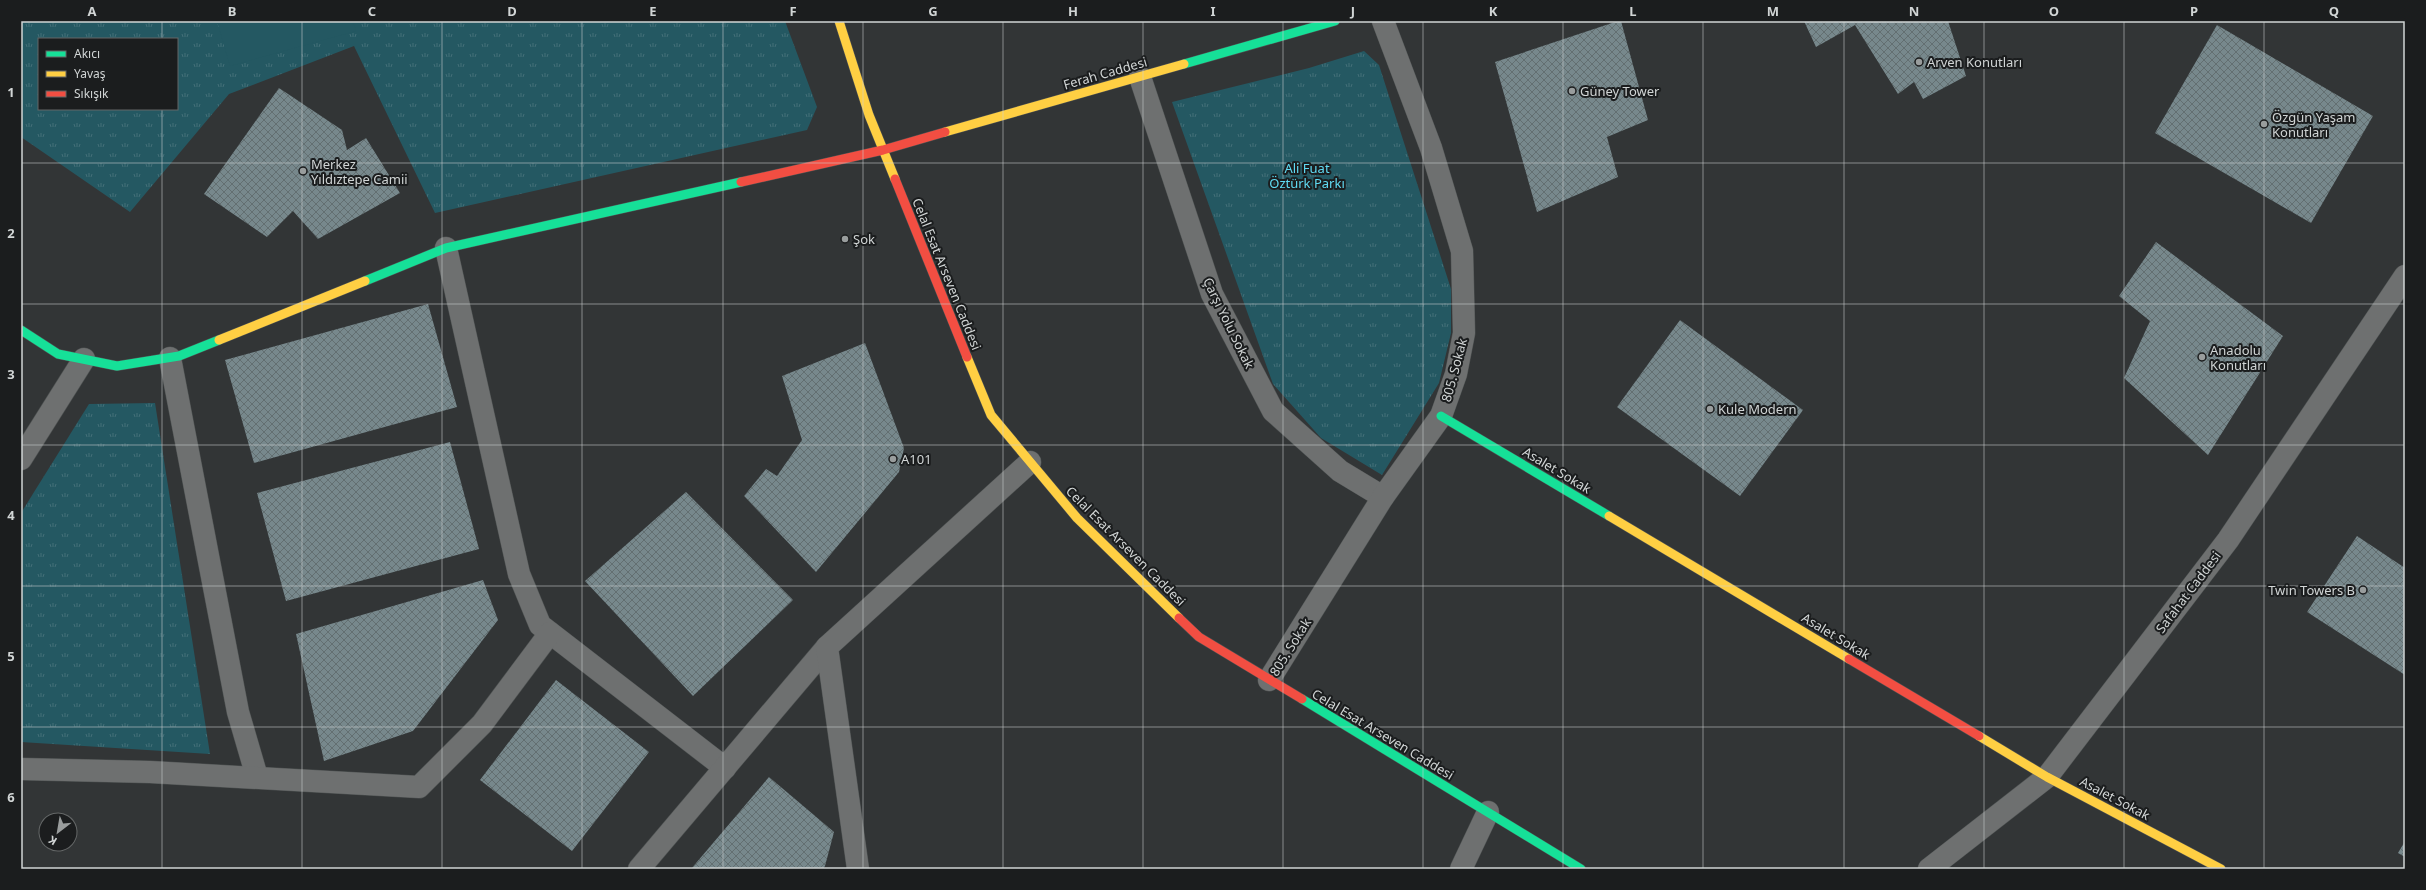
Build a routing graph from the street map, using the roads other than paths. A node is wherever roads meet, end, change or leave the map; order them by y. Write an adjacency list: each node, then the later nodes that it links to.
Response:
1 (839, 21): 6 (street, Celal Esat Arseven Caddesi)
2 (1335, 21): 4 (street, Ferah Caddesi)
3 (1383, 21): 12 (street, 805. Sokak)
4 (1292, 27): 5 (street, Ferah Caddesi)
5 (1140, 76): 6 (street, Ferah Caddesi); 15 (street, Çarşı Yolu Sokak)
6 (883, 150): 7 (street, Ferah Caddesi); 14 (street, Celal Esat Arseven Caddesi)
7 (446, 248): 10 (street, Ferah Caddesi); 16 (street)
8 (2405, 276): 21 (street, Safahat Caddesi)
9 (21, 330): 11 (street, Ferah Caddesi)
10 (170, 358): 11 (street, Ferah Caddesi); 22 (street)
11 (84, 359): 13 (street)
12 (1441, 416): 15 (street, 805. Sokak); 21 (street, Asalet Sokak)
13 (21, 459)
14 (1030, 462): 17 (street); 18 (street, Celal Esat Arseven Caddesi)
15 (1383, 497): 18 (street, 805. Sokak)
16 (550, 633): 19 (street); 22 (street)
17 (827, 647): 19 (street); 25 (street)
18 (1269, 680): 23 (street, Celal Esat Arseven Caddesi)
19 (725, 768): 24 (street)
20 (21, 769): 22 (street)
21 (2047, 776): 28 (street, Safahat Caddesi); 29 (street, Asalet Sokak)
22 (257, 777)
23 (1488, 812): 26 (street); 27 (street, Celal Esat Arseven Caddesi)
24 (639, 869)
25 (858, 869)
26 (1461, 869)
27 (1582, 869)
28 (1929, 869)
29 (2221, 869)

